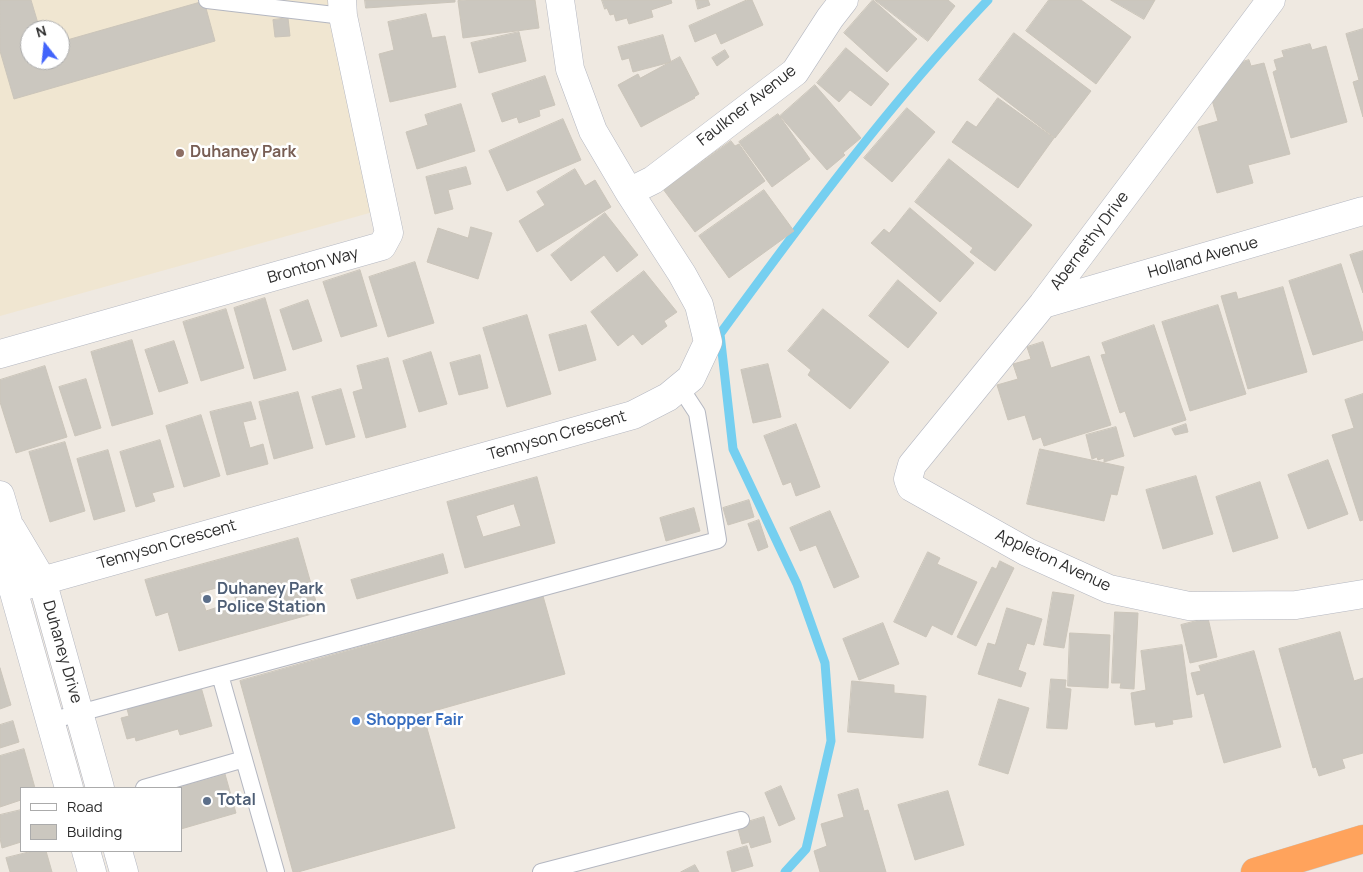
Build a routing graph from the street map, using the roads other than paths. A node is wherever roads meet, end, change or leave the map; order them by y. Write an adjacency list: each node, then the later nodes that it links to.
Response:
1 (207, 0): 5 (lane)
2 (560, 0): 6 (street, Tennyson Crescent)
3 (1271, 0): 8 (street, Abernethy Drive)
4 (831, 6): 6 (street, Faulkner Avenue)
5 (343, 8): 9 (street, Bronton Way)
6 (630, 192): 10 (street, Tennyson Crescent)
7 (1363, 211): 8 (street, Holland Avenue)
8 (1043, 304): 11 (street, Abernethy Drive)
9 (0, 354)
10 (680, 387): 14 (street, Tennyson Crescent); 17 (lane)
11 (908, 479): 16 (street, Appleton Avenue)
12 (0, 495): 13 (street, Duhaney Drive)
13 (8, 522): 14 (street, Duhaney Drive); 15 (street, Duhaney Drive)
14 (42, 580): 15 (street, Tennyson Crescent); 18 (street, Duhaney Drive)
15 (13, 589): 19 (street, Duhaney Drive)
16 (1363, 594)
17 (220, 675): 18 (lane); 20 (lane)
18 (79, 713): 19 (lane); 22 (street, Duhaney Drive)
19 (50, 721): 21 (street, Duhaney Drive)
20 (244, 758): 23 (lane); 30 (lane)
21 (69, 787)
22 (100, 787)
23 (147, 787)
24 (741, 820): 31 (lane)
25 (1363, 839): 32 (highway)
26 (86, 852): 28 (street)
27 (118, 852): 29 (street)
28 (92, 872)
29 (124, 872)
30 (276, 872)
31 (541, 872)
32 (1255, 872)

